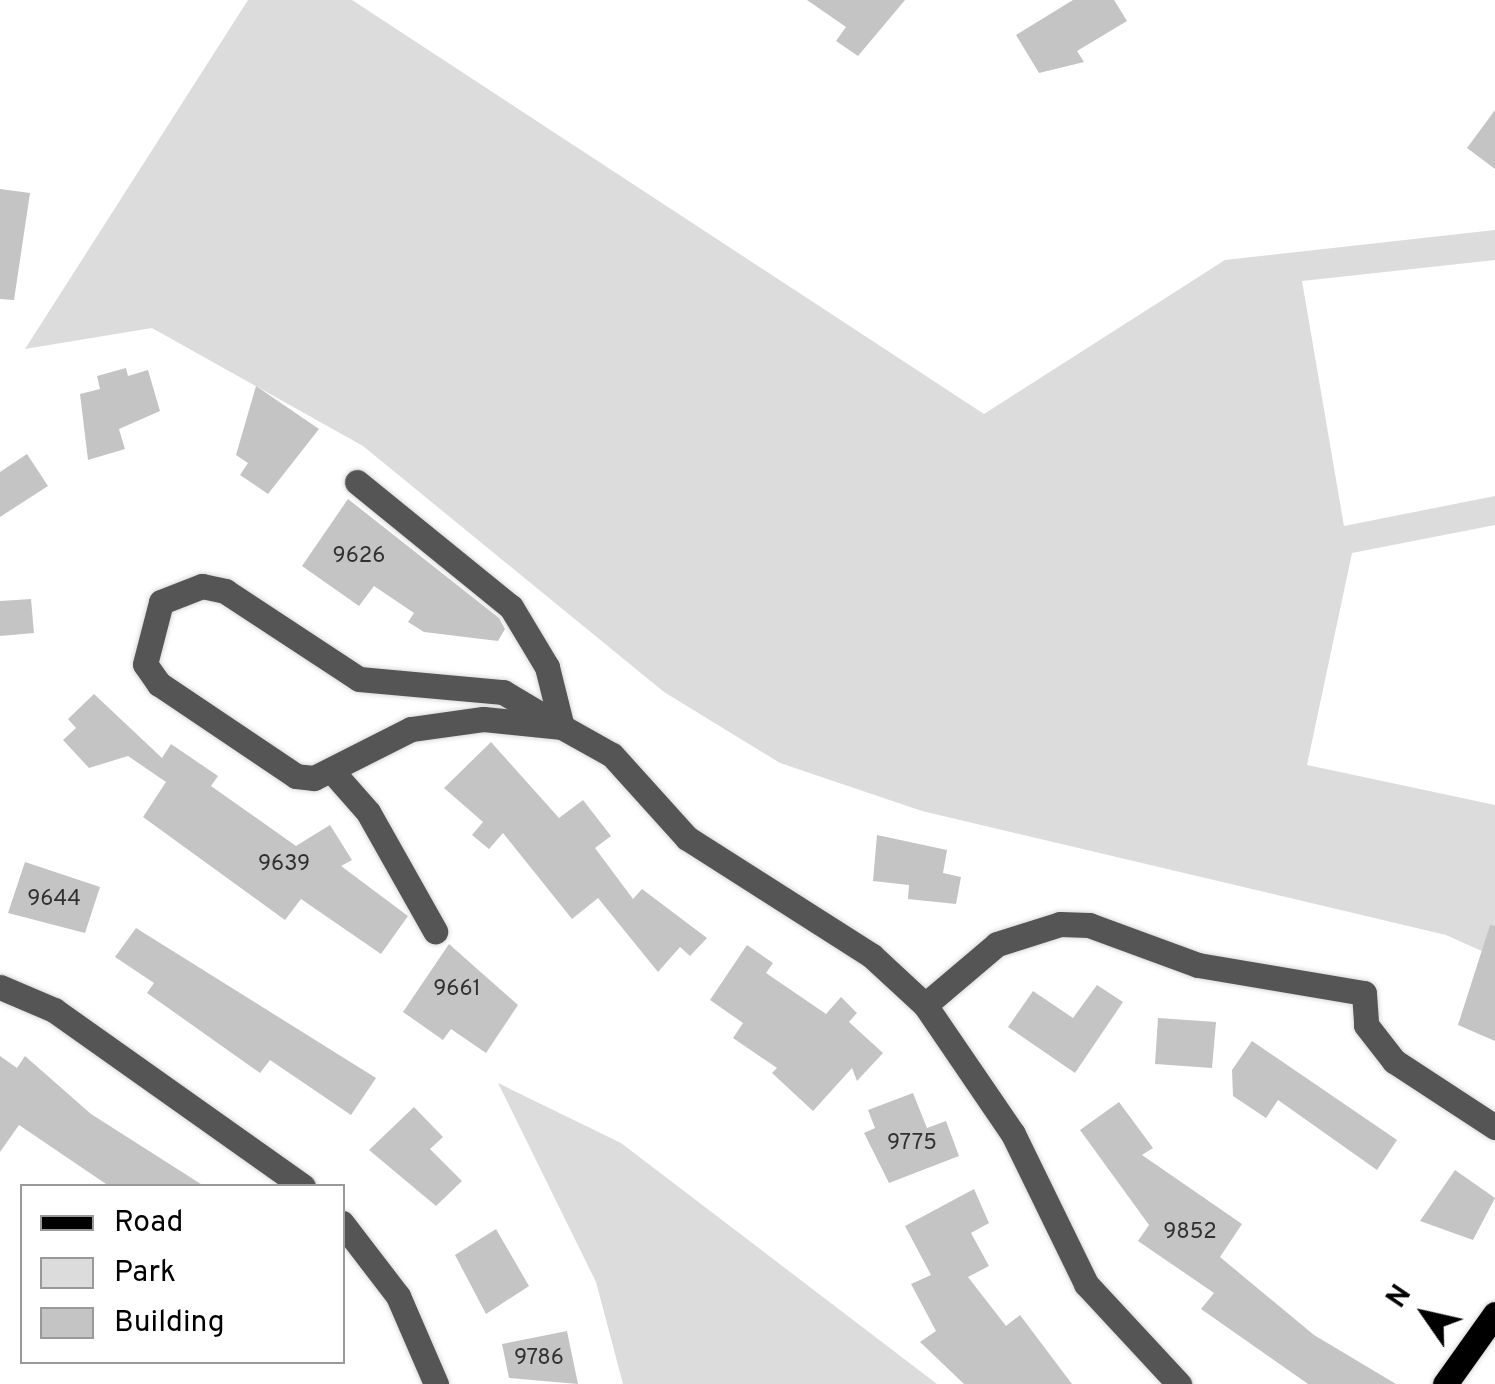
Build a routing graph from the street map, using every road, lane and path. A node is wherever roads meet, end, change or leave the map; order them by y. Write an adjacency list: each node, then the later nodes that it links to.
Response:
1 (357, 482): 2 (street)
2 (562, 727): 3 (street); 3 (street); 6 (street)
3 (331, 770): 4 (street)
4 (435, 931)
5 (0, 987): 8 (street)
6 (926, 1005): 7 (street); 12 (street)
7 (1495, 1127)
8 (300, 1184)
9 (345, 1226): 11 (street)
10 (1495, 1314): 13 (main road)
11 (436, 1384)
12 (1179, 1384)
13 (1445, 1384)

